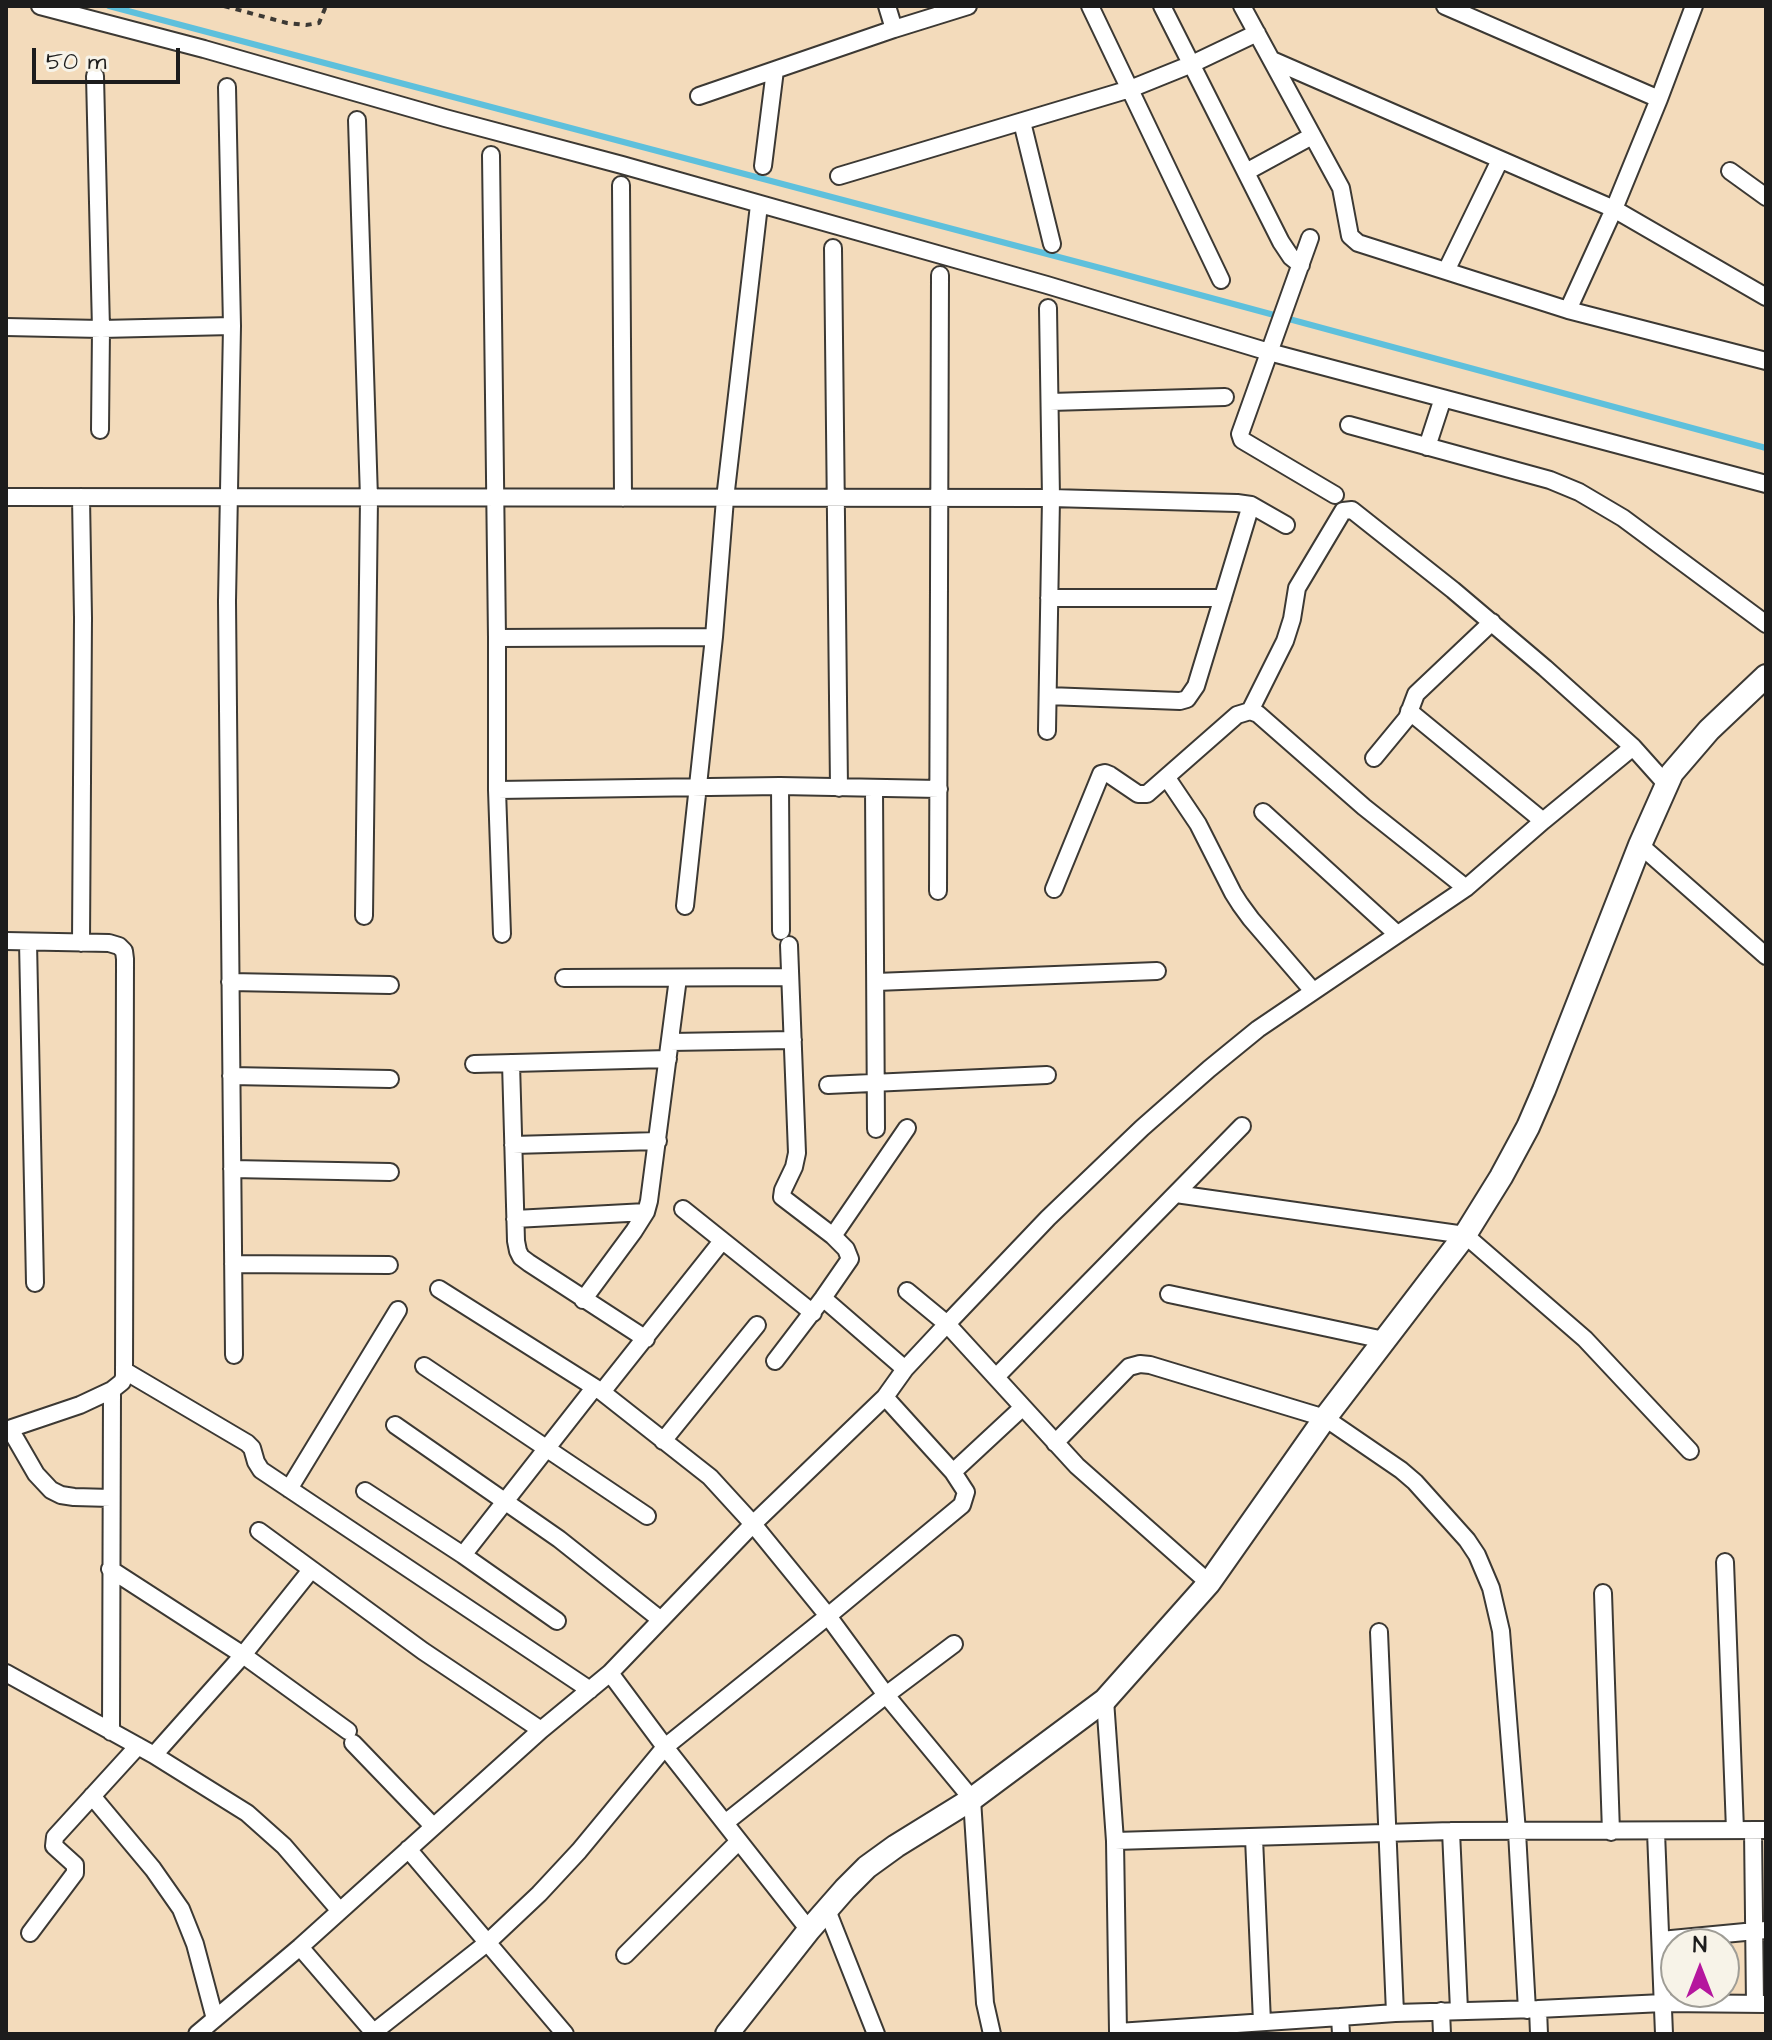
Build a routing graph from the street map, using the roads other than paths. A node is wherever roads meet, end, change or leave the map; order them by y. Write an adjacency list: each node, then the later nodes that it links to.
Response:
1 (40, 6): 30 (street)
2 (887, 6): 9 (street)
3 (968, 6): 9 (street)
4 (1090, 6): 16 (street)
5 (1162, 6): 12 (street)
6 (1242, 6): 10 (street)
7 (1445, 6): 18 (street)
8 (1694, 6): 18 (street)
9 (894, 29): 13 (street)
10 (1257, 33): 11 (street); 12 (street)
11 (1272, 60): 21 (street); 23 (street)
12 (1192, 64): 16 (street); 26 (street)
13 (775, 70): 17 (street); 24 (street)
14 (95, 76): 44 (street)
15 (227, 87): 42 (street)
16 (1130, 89): 20 (street); 38 (street)
17 (699, 96)
18 (1659, 99): 31 (street)
19 (357, 120): 60 (street)
20 (1022, 122): 27 (street); 33 (street)
21 (1312, 136): 26 (street); 36 (street)
22 (491, 155): 58 (street)
23 (1500, 160): 31 (street); 36 (street)
24 (763, 166)
25 (1730, 171): 29 (street)
26 (1246, 172): 35 (street)
27 (839, 176)
28 (621, 185): 61 (street)
29 (1766, 197)
30 (759, 205): 45 (street); 64 (street)
31 (1614, 209): 39 (street); 41 (street)
32 (1310, 238): 35 (street)
33 (1052, 244)
34 (833, 248): 62 (street)
35 (1301, 265): 45 (street)
36 (1446, 271): 41 (street)
37 (940, 275): 59 (street)
38 (1221, 280)
39 (1766, 297)
40 (1048, 308): 49 (street)
41 (1568, 310): 46 (street)
42 (232, 326): 44 (street); 55 (street)
43 (6, 327): 44 (street)
44 (101, 329): 51 (street)
45 (1270, 349): 48 (street); 54 (street)
46 (1766, 361)
47 (1225, 397): 49 (street)
48 (1443, 398): 52 (street); 53 (street)
49 (1050, 402): 63 (street)
50 (1349, 425): 52 (street)
51 (100, 430)
52 (1427, 447): 70 (street)
53 (1766, 484)
54 (1335, 495)
55 (230, 496): 57 (street); 60 (street); 106 (street)
56 (6, 497): 57 (street)
57 (81, 497): 100 (street)
58 (495, 497): 60 (street); 61 (street); 72 (street)
59 (940, 497): 62 (street); 63 (street); 86 (street)
60 (369, 498): 95 (street)
61 (623, 498): 64 (street)
62 (835, 498): 64 (street); 84 (street)
63 (1051, 498): 65 (street); 67 (street)
64 (725, 499): 71 (street)
65 (1251, 505): 66 (street); 68 (street)
66 (1286, 525)
67 (1049, 598): 68 (street); 74 (street)
68 (1223, 598): 74 (street)
69 (1492, 622): 75 (street); 76 (street); 78 (street)
70 (1766, 624)
71 (714, 637): 72 (street); 83 (street)
72 (497, 638): 87 (street)
73 (1766, 676): 81 (street)
74 (1048, 696): 77 (street)
75 (1250, 711): 80 (street); 91 (street)
76 (1409, 711): 79 (street); 89 (street)
77 (1047, 731)
78 (1633, 747): 81 (street); 89 (street)
79 (1374, 758)
80 (1167, 778): 92 (street); 109 (street)
81 (1667, 785): 90 (street)
82 (780, 786): 83 (street); 84 (street); 103 (street)
83 (697, 788): 87 (street); 94 (street)
84 (839, 788): 85 (street)
85 (874, 788): 86 (street); 107 (street)
86 (939, 789): 93 (street)
87 (497, 790): 96 (street)
88 (1263, 812): 97 (street)
89 (1543, 821): 91 (street)
90 (1640, 845): 101 (street); 130 (street)
91 (1466, 888): 97 (street)
92 (1054, 889)
93 (938, 891)
94 (685, 906)
95 (364, 916)
96 (502, 934)
97 (1397, 934): 109 (street)
98 (6, 941): 99 (street)
99 (28, 942): 100 (street); 135 (street)
100 (81, 943): 151 (street)
101 (1766, 956)
102 (1157, 971): 107 (street)
103 (790, 977): 105 (street); 110 (street)
104 (564, 978): 105 (street)
105 (678, 978): 111 (street)
106 (230, 982): 108 (street); 115 (street)
107 (876, 982): 117 (street)
108 (390, 985)
109 (1313, 991): 143 (street)
110 (793, 1040): 111 (street); 131 (street)
111 (669, 1051): 112 (street); 122 (street)
112 (511, 1063): 113 (street); 123 (street)
113 (474, 1064)
114 (1047, 1075): 117 (street)
115 (231, 1076): 116 (street); 124 (street)
116 (390, 1079)
117 (876, 1083): 118 (street); 121 (street)
118 (828, 1085)
119 (1242, 1126): 126 (street)
120 (907, 1128): 131 (street)
121 (876, 1129)
122 (658, 1141): 123 (street); 128 (street)
123 (513, 1145): 129 (street)
124 (232, 1169): 125 (street); 133 (street)
125 (390, 1172)
126 (1176, 1194): 130 (street); 152 (street)
127 (683, 1209): 132 (street)
128 (646, 1212): 129 (street); 140 (street)
129 (515, 1219): 140 (street)
130 (1465, 1235): 146 (street); 163 (street)
131 (833, 1236): 139 (street)
132 (722, 1241): 142 (street); 145 (street)
133 (233, 1264): 134 (street); 147 (street)
134 (389, 1265)
135 (35, 1283)
136 (439, 1289): 154 (street)
137 (907, 1291): 143 (street)
138 (1169, 1294): 146 (street)
139 (823, 1298): 142 (street); 150 (street)
140 (583, 1300): 145 (street)
141 (398, 1310): 165 (street)
142 (813, 1313): 148 (street)
143 (947, 1324): 150 (street); 152 (street)
144 (757, 1325): 160 (street)
145 (646, 1339): 154 (street)
146 (1384, 1340): 157 (street)
147 (234, 1355)
148 (775, 1361)
149 (424, 1366): 162 (street)
150 (905, 1369): 155 (street)
151 (125, 1371): 153 (street); 165 (street)
152 (996, 1377): 156 (street)
153 (112, 1390): 159 (street); 167 (street)
154 (598, 1390): 160 (street); 162 (street)
155 (885, 1397): 164 (street); 170 (street)
156 (1023, 1407): 161 (street); 164 (street)
157 (1325, 1418): 161 (street); 176 (street); 201 (street)
158 (395, 1425): 168 (street)
159 (8, 1430): 167 (street)
160 (663, 1441): 170 (street)
161 (1055, 1443): 176 (street)
162 (548, 1449): 168 (street); 169 (street)
163 (1690, 1451)
164 (953, 1472): 178 (street)
165 (289, 1489): 186 (street)
166 (365, 1491): 172 (street)
167 (111, 1498): 174 (street)
168 (506, 1502): 172 (street); 179 (street)
169 (647, 1516)
170 (753, 1524): 178 (street); 179 (street)
171 (259, 1531): 175 (street)
172 (463, 1555): 180 (street)
173 (1725, 1562): 198 (street)
174 (110, 1569): 183 (street); 190 (street)
175 (311, 1570): 183 (street); 189 (street)
176 (1209, 1583): 188 (street)
177 (1603, 1593): 202 (street)
178 (828, 1616): 187 (street); 192 (street)
179 (661, 1620): 185 (street)
180 (557, 1621)
181 (1379, 1632): 204 (street)
182 (954, 1644): 187 (street)
183 (243, 1655): 193 (street); 197 (street)
184 (6, 1673): 190 (street)
185 (610, 1673): 186 (street); 192 (street)
186 (590, 1690): 189 (street)
187 (886, 1695): 195 (street); 196 (street)
188 (1105, 1700): 195 (street); 207 (street)
189 (541, 1730): 197 (street)
190 (111, 1732): 191 (street)
191 (138, 1746): 193 (street); 194 (street)
192 (665, 1747): 196 (street); 216 (street)
193 (154, 1755): 210 (street)
194 (92, 1796): 215 (street); 228 (street)
195 (972, 1799): 209 (street); 236 (street)
196 (725, 1823): 206 (street)
197 (433, 1826): 208 (street)
198 (1735, 1830): 199 (street); 203 (street)
199 (1759, 1830): 213 (street)
200 (1451, 1831): 201 (street); 204 (street); 223 (street)
201 (1517, 1832): 202 (street); 224 (street)
202 (1611, 1832): 203 (street)
203 (1656, 1832): 211 (street)
204 (1387, 1833): 205 (street); 226 (street)
205 (1254, 1838): 207 (street); 229 (street)
206 (739, 1841): 212 (street); 218 (street)
207 (1115, 1841): 231 (street)
208 (408, 1849): 210 (street); 216 (street)
209 (827, 1910): 212 (street); 235 (street)
210 (340, 1911): 217 (street)
211 (1660, 1928)
212 (809, 1930): 234 (street)
213 (1760, 1930): 214 (street); 221 (street)
214 (1740, 1932)
215 (30, 1933)
216 (487, 1943): 230 (street); 233 (street)
217 (300, 1947): 228 (street); 230 (street)
218 (625, 1955)
219 (1660, 2003): 224 (street)
220 (1740, 2004): 221 (street)
221 (1761, 2004)
222 (1663, 2008): 240 (street)
223 (1459, 2010): 224 (street); 225 (street)
224 (1532, 2010): 239 (street)
225 (1441, 2011): 226 (street); 238 (street)
226 (1395, 2013): 227 (street)
227 (1340, 2017): 229 (street); 237 (street)
228 (215, 2019): 232 (street)
229 (1262, 2022): 231 (street)
230 (374, 2033)
231 (1118, 2033)
232 (197, 2034)
233 (565, 2034)
234 (727, 2034)
235 (876, 2034)
236 (992, 2034)
237 (1341, 2034)
238 (1442, 2034)
239 (1539, 2034)
240 (1664, 2034)

